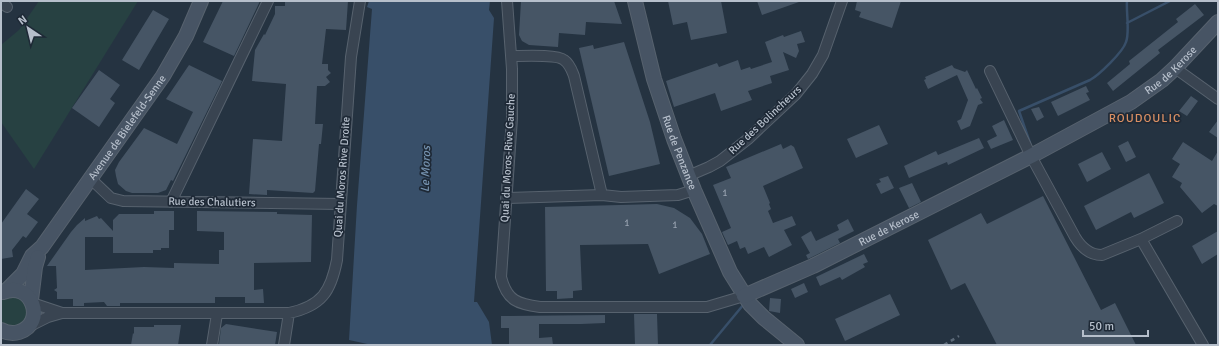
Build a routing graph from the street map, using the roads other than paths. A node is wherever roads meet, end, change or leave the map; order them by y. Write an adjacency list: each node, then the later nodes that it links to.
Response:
1 (201, 1): 14 (main road, Avenue de Bielefeld-Senne)
2 (268, 1): 18 (street)
3 (360, 1): 19 (street, Quai du Moros Rive Droite)
4 (507, 1): 8 (street, Quai du Moros-Rive Gauche)
5 (635, 1): 13 (main road, Rue de Penzance)
6 (842, 1): 13 (street, Rue des Bolincheurs)
7 (1218, 22): 9 (main road, Rue de Kerose)
8 (511, 56): 16 (street); 17 (street, Quai du Moros-Rive Gauche)
9 (1175, 68): 11 (street); 12 (main road, Rue de Kerose)
10 (990, 71): 12 (street)
11 (1218, 98)
12 (1032, 156): 21 (street); 24 (main road, Rue de Kerose)
13 (688, 176): 15 (main road, Rue de Penzance)
14 (91, 179): 18 (street, Rue des Chalutiers); 22 (main road, Avenue de Bielefeld-Senne)
15 (694, 190): 16 (street); 24 (main road, Rue de Penzance)
16 (602, 195): 17 (street)
17 (506, 198): 24 (street, Quai du Moros-Rive Gauche)
18 (171, 202): 19 (street, Rue des Chalutiers)
19 (340, 204): 27 (street, Quai du Moros Rive Droite)
20 (1177, 221): 21 (street)
21 (1141, 239): 34 (street)
22 (42, 247): 23 (main road, Avenue de Bielefeld-Senne); 25 (main road, Avenue de Bielefeld-Senne)
23 (4, 292): 25 (main road)
24 (744, 296): 33 (main road, Rue de Penzance)
25 (31, 301): 26 (street); 29 (main road, Avenue de Bielefeld-Senne)
26 (62, 313): 28 (street, Quai du Moros Rive Droite); 29 (street)
27 (289, 313): 28 (street, Quai du Moros Rive Droite); 32 (street)
28 (217, 314): 31 (street)
29 (28, 327): 30 (main road)
30 (1, 330)
31 (212, 345)
32 (284, 345)
33 (797, 345)
34 (1203, 345)

